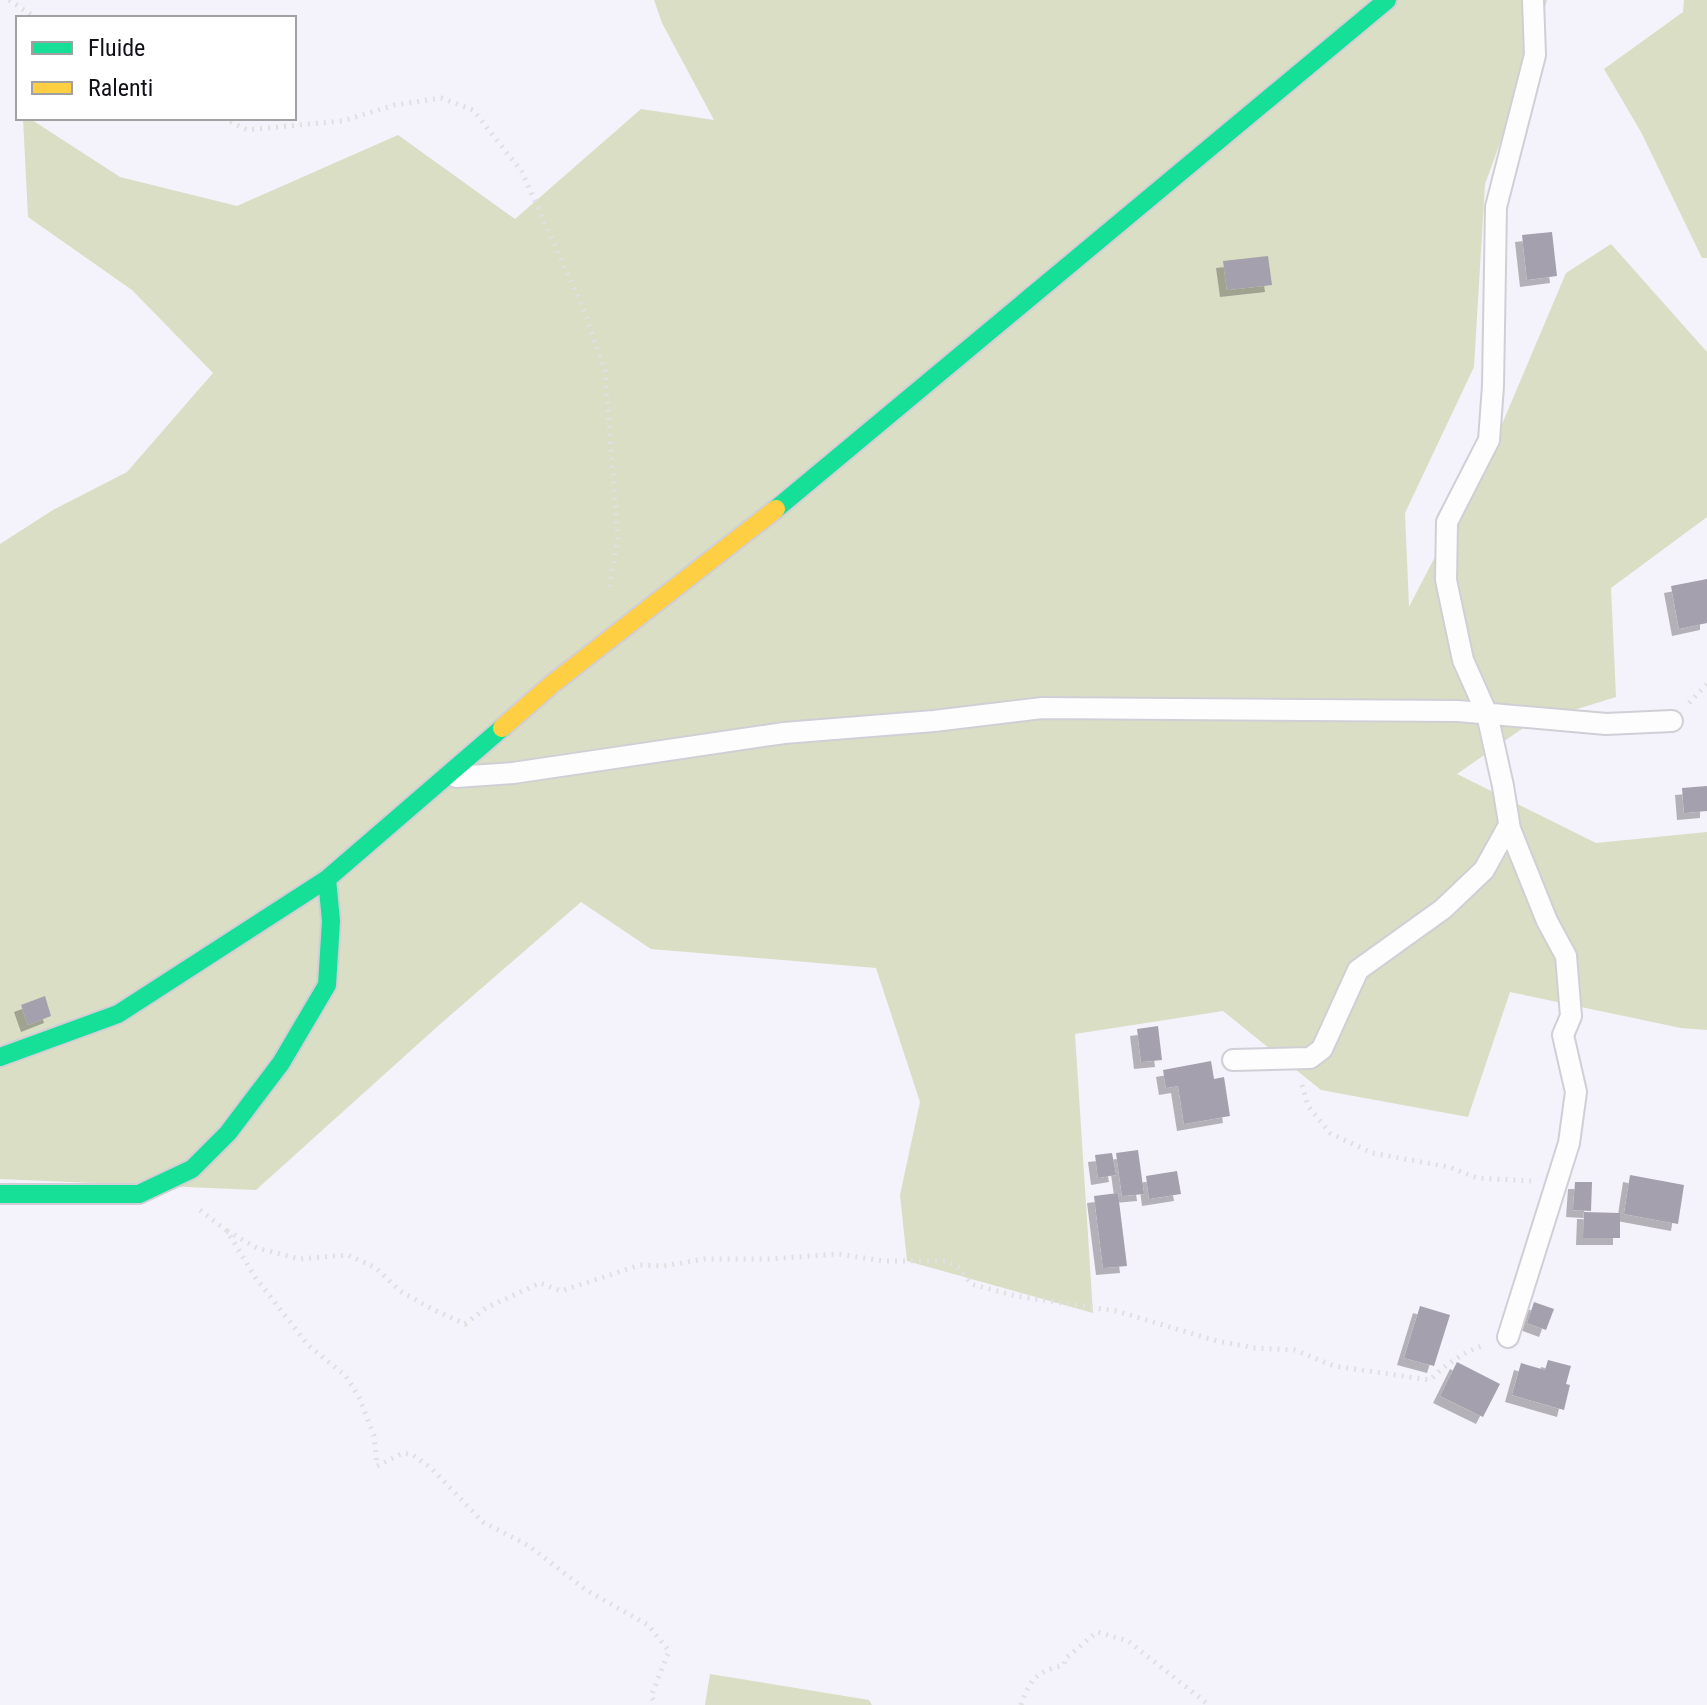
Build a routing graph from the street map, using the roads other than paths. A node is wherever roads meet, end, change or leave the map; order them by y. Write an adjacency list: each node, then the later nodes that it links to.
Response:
1 (1387, 0): 5 (street)
2 (1533, 0): 3 (lane)
3 (1487, 714): 4 (lane); 5 (lane); 6 (lane)
4 (1672, 721)
5 (444, 778): 7 (street)
6 (1509, 825): 9 (lane); 11 (lane)
7 (327, 879): 8 (street); 10 (street)
8 (0, 1057)
9 (1233, 1060)
10 (0, 1194)
11 (1508, 1337)

